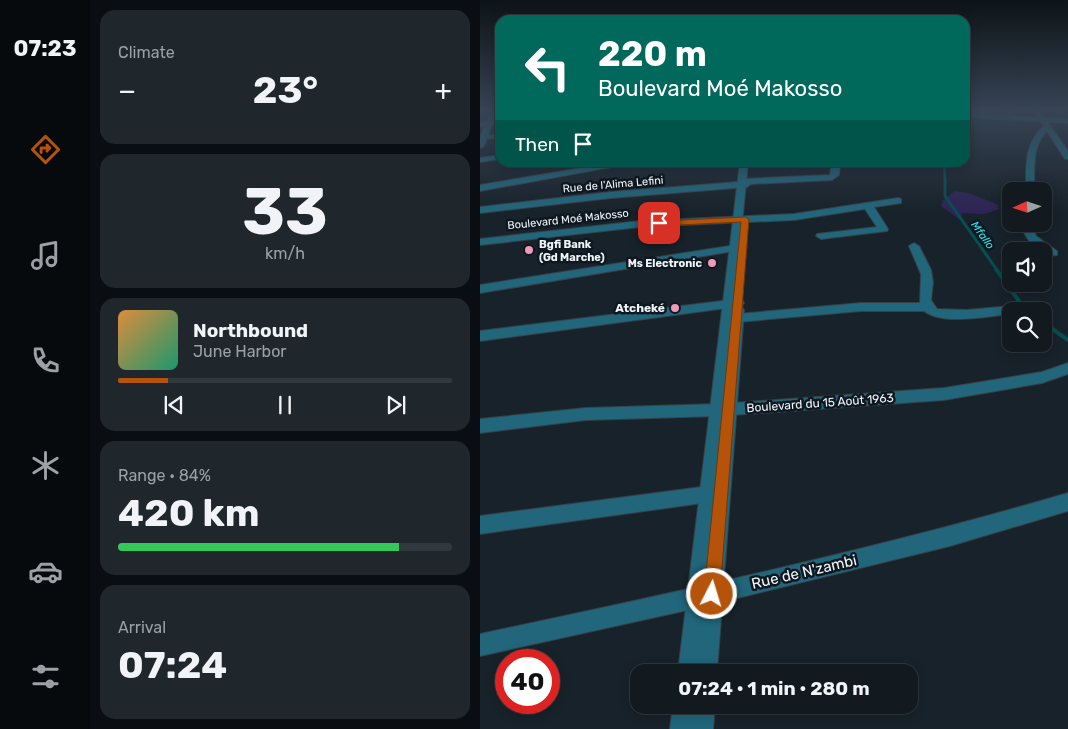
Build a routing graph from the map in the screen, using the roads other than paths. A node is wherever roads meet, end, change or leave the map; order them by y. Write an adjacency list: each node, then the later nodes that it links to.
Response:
1 (1033, 144): 10 (street)
2 (1058, 144): 3 (street)
3 (1068, 157)
4 (495, 158): 5 (street)
5 (480, 160)
6 (605, 167): 12 (street)
7 (744, 167): 11 (street)
8 (749, 167): 11 (street)
9 (836, 167): 11 (street, Rue de l'Alima Lefini)
10 (1030, 182)
11 (745, 183): 15 (street, Rue de l'Alima Lefini); 16 (street)
12 (480, 188)
13 (898, 202): 14 (street, Boulevard Moé Makosso)
14 (869, 207): 16 (street, Boulevard Moé Makosso); 18 (street)
15 (480, 210)
16 (741, 219): 19 (street, Boulevard Moé Makosso); 21 (street)
17 (1029, 232): 22 (street)
18 (820, 236)
19 (480, 242)
20 (914, 246): 25 (street)
21 (739, 247): 23 (street); 24 (street)
22 (1053, 252)
23 (480, 289)
24 (735, 308): 25 (street); 27 (street); 29 (street)
25 (927, 308): 26 (street)
26 (1002, 311)
27 (480, 336)
28 (1068, 368): 29 (street, Boulevard du 15 Août 1963)
29 (724, 409): 30 (street, Boulevard du 15 Août 1963); 31 (street)
30 (480, 426)
31 (715, 493): 33 (street); 34 (street)
32 (1068, 502): 34 (street, Rue de N'zambi)
33 (480, 525)
34 (705, 596): 35 (street, Rue de N'zambi); 36 (street); 37 (street)
35 (480, 645)
36 (691, 664)
37 (706, 664)
38 (684, 714): 40 (street)
39 (702, 714): 41 (street)
40 (682, 729)
41 (701, 729)

